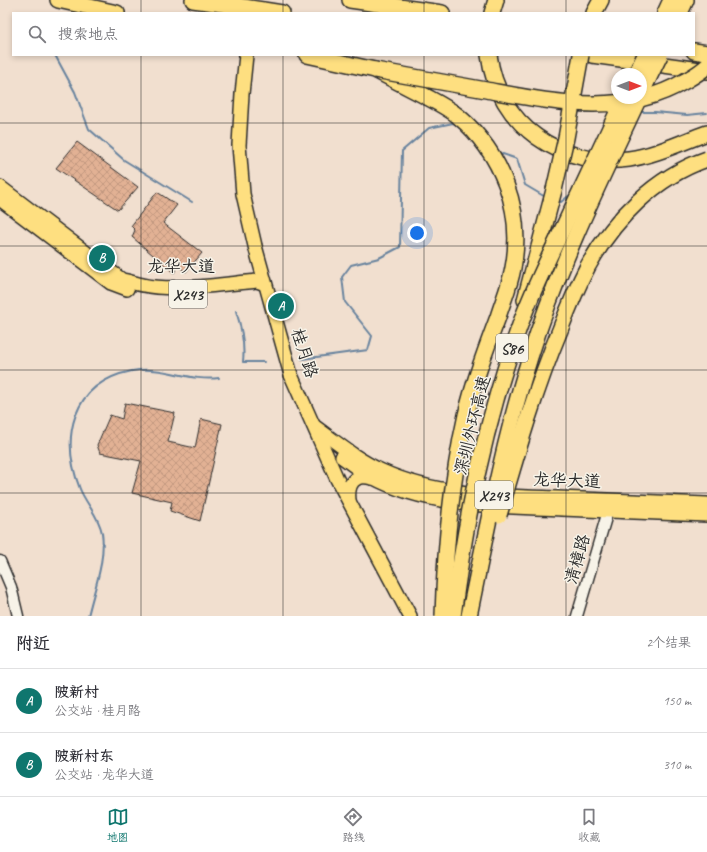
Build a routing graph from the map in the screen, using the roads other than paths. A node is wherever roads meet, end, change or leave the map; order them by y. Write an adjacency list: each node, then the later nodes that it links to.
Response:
1 (58, 0): 10 (highway)
2 (193, 0): 9 (highway, bridge)
3 (245, 0): 11 (main road)
4 (350, 0): 13 (highway)
5 (496, 0): 14 (highway)
6 (601, 0): 15 (highway)
7 (671, 0): 16 (highway)
8 (686, 0): 17 (highway)
9 (256, 8): 12 (highway)
10 (112, 12)
11 (243, 12)
12 (277, 12)
13 (435, 12)
14 (492, 12)
15 (595, 12)
16 (665, 12)
17 (680, 12)
18 (695, 51): 19 (highway)
19 (707, 53)
20 (238, 56): 41 (main road, 桂月路)
21 (246, 56): 41 (main road, 桂月路)
22 (312, 56): 30 (highway)
23 (489, 56): 35 (highway, bridge)
24 (581, 56): 42 (highway, bridge)
25 (599, 56): 31 (highway)
26 (645, 56): 29 (highway, bridge)
27 (660, 56): 32 (highway, bridge)
28 (707, 66): 30 (highway, bridge)
29 (639, 68)
30 (375, 70): 55 (highway, bridge)
31 (707, 71)
32 (647, 82)
33 (621, 104): 42 (highway, 深圳外环高速 / S86, bridge)
34 (636, 104): 57 (highway, S86, bridge)
35 (707, 133)
36 (707, 156): 38 (highway, bridge)
37 (707, 159): 38 (highway, bridge)
38 (692, 165): 57 (highway, bridge)
39 (0, 187): 41 (main road, 龙华大道 / X243)
40 (0, 199): 41 (main road, 龙华大道 / X243)
41 (261, 284): 43 (main road, 桂月路); 44 (main road, 桂月路)
42 (505, 371): 56 (highway, 深圳外环高速 / S86, bridge)
43 (302, 416): 44 (main road, 龙华大道 / X243)
44 (311, 429): 45 (main road, 桂月路); 48 (main road, 龙华大道 / X243); 53 (main road, 桂月路)
45 (320, 441): 46 (main road, 龙华大道 / X243); 47 (main road, 桂月路)
46 (373, 478): 47 (main road); 49 (main road, 龙华大道 / X243)
47 (349, 501): 54 (main road, 桂月路)
48 (707, 504)
49 (608, 511): 50 (main road, 龙华大道 / X243); 58 (street, 清樟路)
50 (707, 515)
51 (0, 561): 52 (street)
52 (18, 616)
53 (402, 616)
54 (410, 616)
55 (443, 616)
56 (453, 616)
57 (470, 616)
58 (577, 616)

